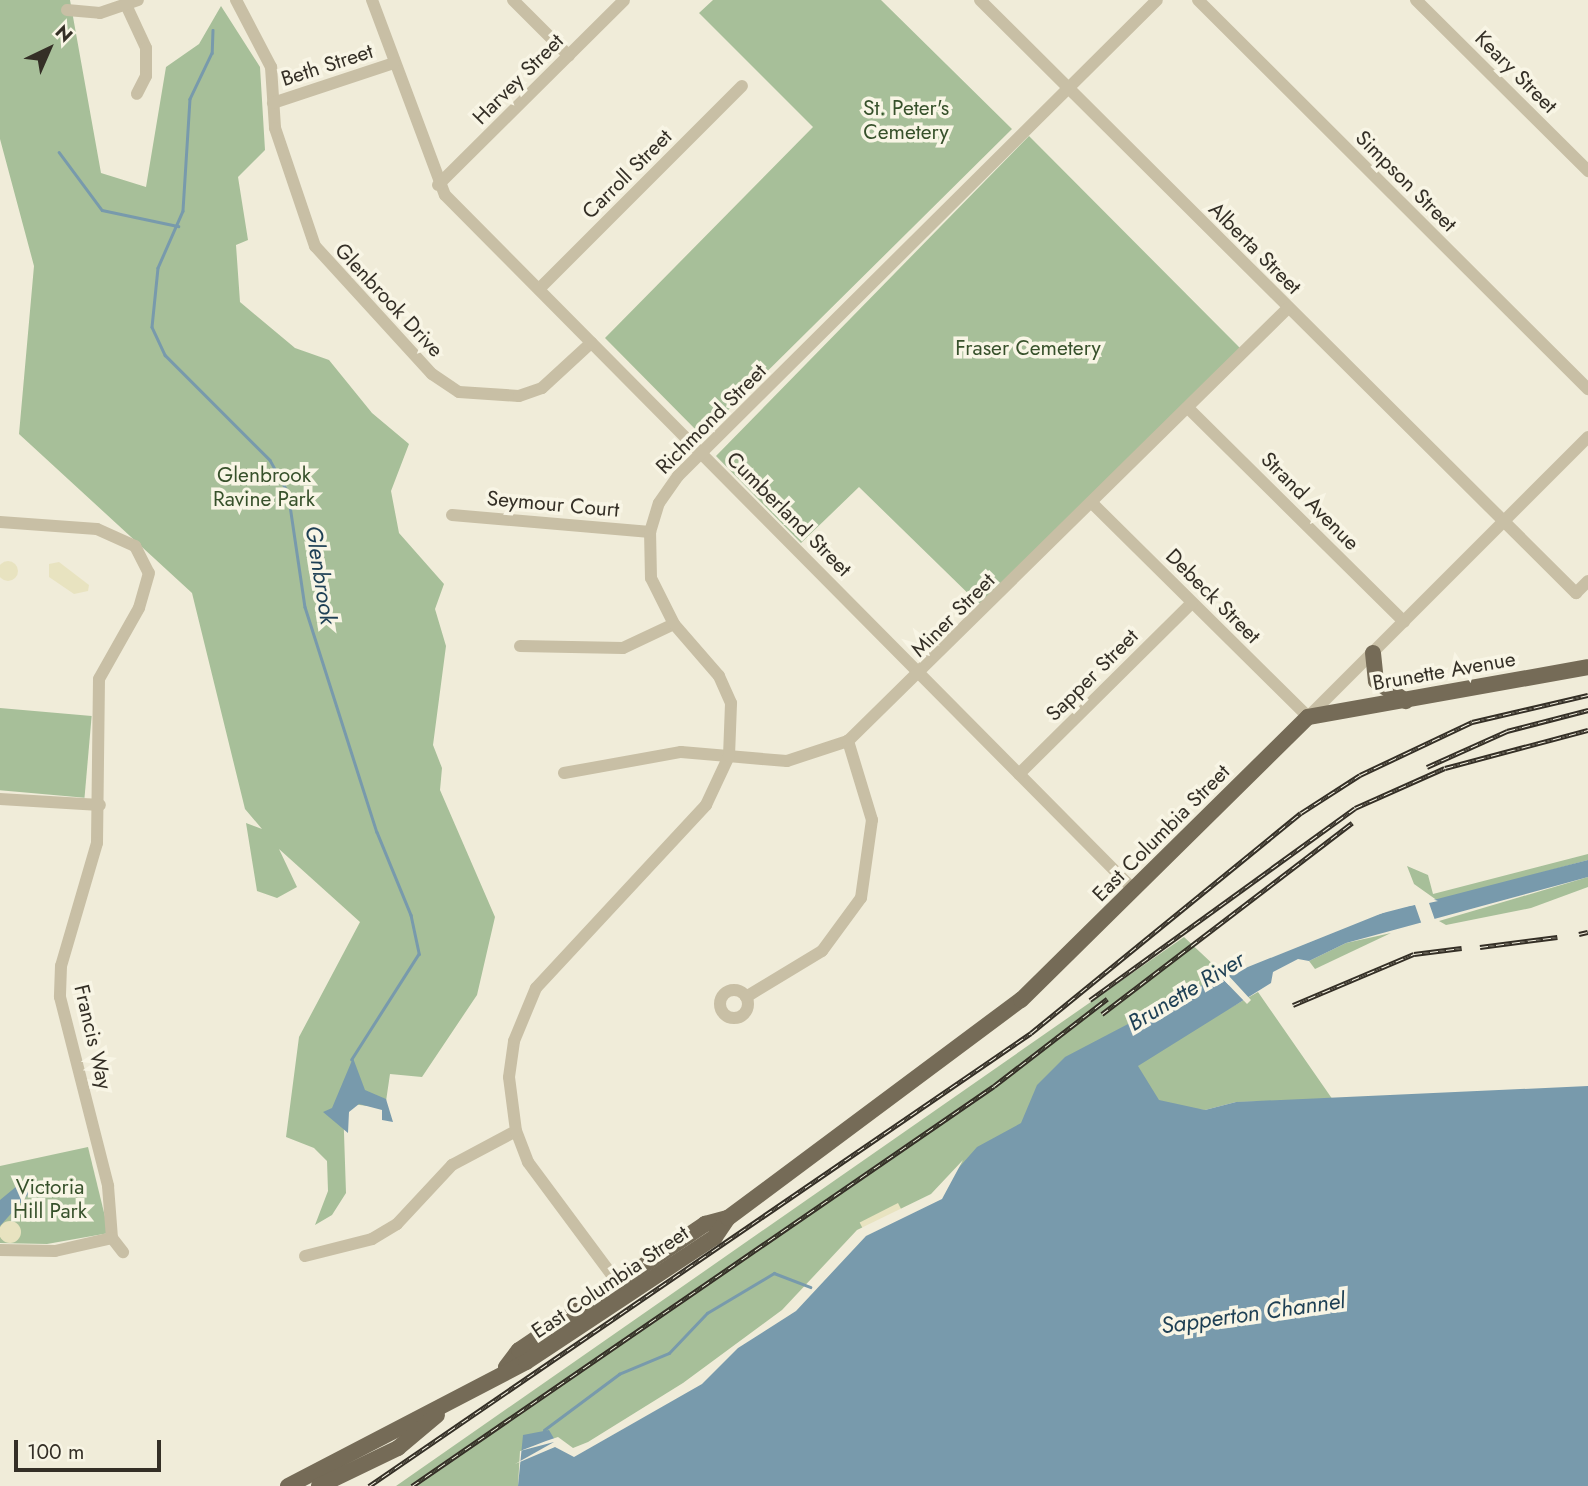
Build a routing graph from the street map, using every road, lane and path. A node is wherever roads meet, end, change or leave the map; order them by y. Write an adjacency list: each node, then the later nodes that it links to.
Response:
1 (236, 0): 16 (street, Glenbrook Drive)
2 (372, 0): 12 (street, Cumberland Street)
3 (513, 0): 11 (street)
4 (624, 0): 11 (street, Harvey Street)
5 (980, 0): 14 (street, Alberta Street)
6 (1157, 0): 14 (street, Richmond Street)
7 (1198, 0): 22 (street, Simpson Street)
8 (1416, 0): 17 (street, Keary Street)
9 (132, 4): 10 (street); 15 (street)
10 (67, 10)
11 (569, 56): 18 (street, Harvey Street)
12 (394, 63): 16 (street, Beth Street); 18 (street, Cumberland Street)
13 (743, 86): 19 (street, Carroll Street)
14 (1069, 88): 20 (street, Alberta Street); 25 (street, Richmond Street)
15 (137, 94)
16 (273, 103): 21 (street, Glenbrook Drive)
17 (1588, 171)
18 (438, 185): 19 (street, Cumberland Street)
19 (539, 289): 21 (street, Cumberland Street)
20 (1288, 308): 23 (street, Miner Street); 29 (street, Alberta Street)
21 (591, 343): 25 (street, Cumberland Street)
22 (1588, 389)
23 (1188, 408): 26 (street, Miner Street); 33 (street, Strand Avenue)
24 (1588, 437): 29 (street, East Columbia Street)
25 (701, 454): 30 (street, Richmond Street); 38 (street, Cumberland Street)
26 (1092, 503): 32 (street, Debeck Street); 38 (street, Miner Street)
27 (452, 515): 30 (street, Seymour Court)
28 (0, 522): 48 (street, Francis Way)
29 (1503, 523): 31 (street, Alberta Street); 33 (street, East Columbia Street)
30 (650, 532): 34 (street, Richmond Street)
31 (1588, 581)
32 (1192, 603): 41 (street, Debeck Street); 46 (street, Sapper Street)
33 (1404, 622): 36 (street, East Columbia Street)
34 (674, 624): 35 (street); 44 (street, Richmond Street)
35 (520, 646)
36 (1373, 653): 39 (main road); 41 (street, East Columbia Street)
37 (1588, 667): 39 (main road, Brunette Avenue)
38 (921, 674): 43 (street, Miner Street); 46 (street, Cumberland Street)
39 (1406, 701): 40 (main road, Brunette Avenue)
40 (1383, 706): 41 (main road, Brunette Avenue); 42 (main road)
41 (1308, 717): 42 (main road, East Columbia Street)
42 (1289, 736): 49 (main road, East Columbia Street)
43 (848, 741): 44 (street, Miner Street); 50 (street)
44 (729, 756): 45 (street, Miner Street); 51 (street, Richmond Street)
45 (564, 773)
46 (1019, 774): 49 (street, Cumberland Street)
47 (0, 799): 48 (street)
48 (100, 805): 52 (street, Francis Way)
49 (1133, 889): 56 (main road, East Columbia Street)
50 (746, 997)
51 (516, 1130): 55 (street); 56 (street, Richmond Street)
52 (112, 1238): 53 (street); 54 (street)
53 (0, 1250)
54 (123, 1252)
55 (305, 1256)
56 (623, 1290): 57 (main road, East Columbia Street)
57 (441, 1410): 58 (main road, East Columbia Street); 59 (main road)
58 (423, 1419): 59 (main road); 60 (main road, East Columbia Street)
59 (330, 1485)
60 (288, 1486)

